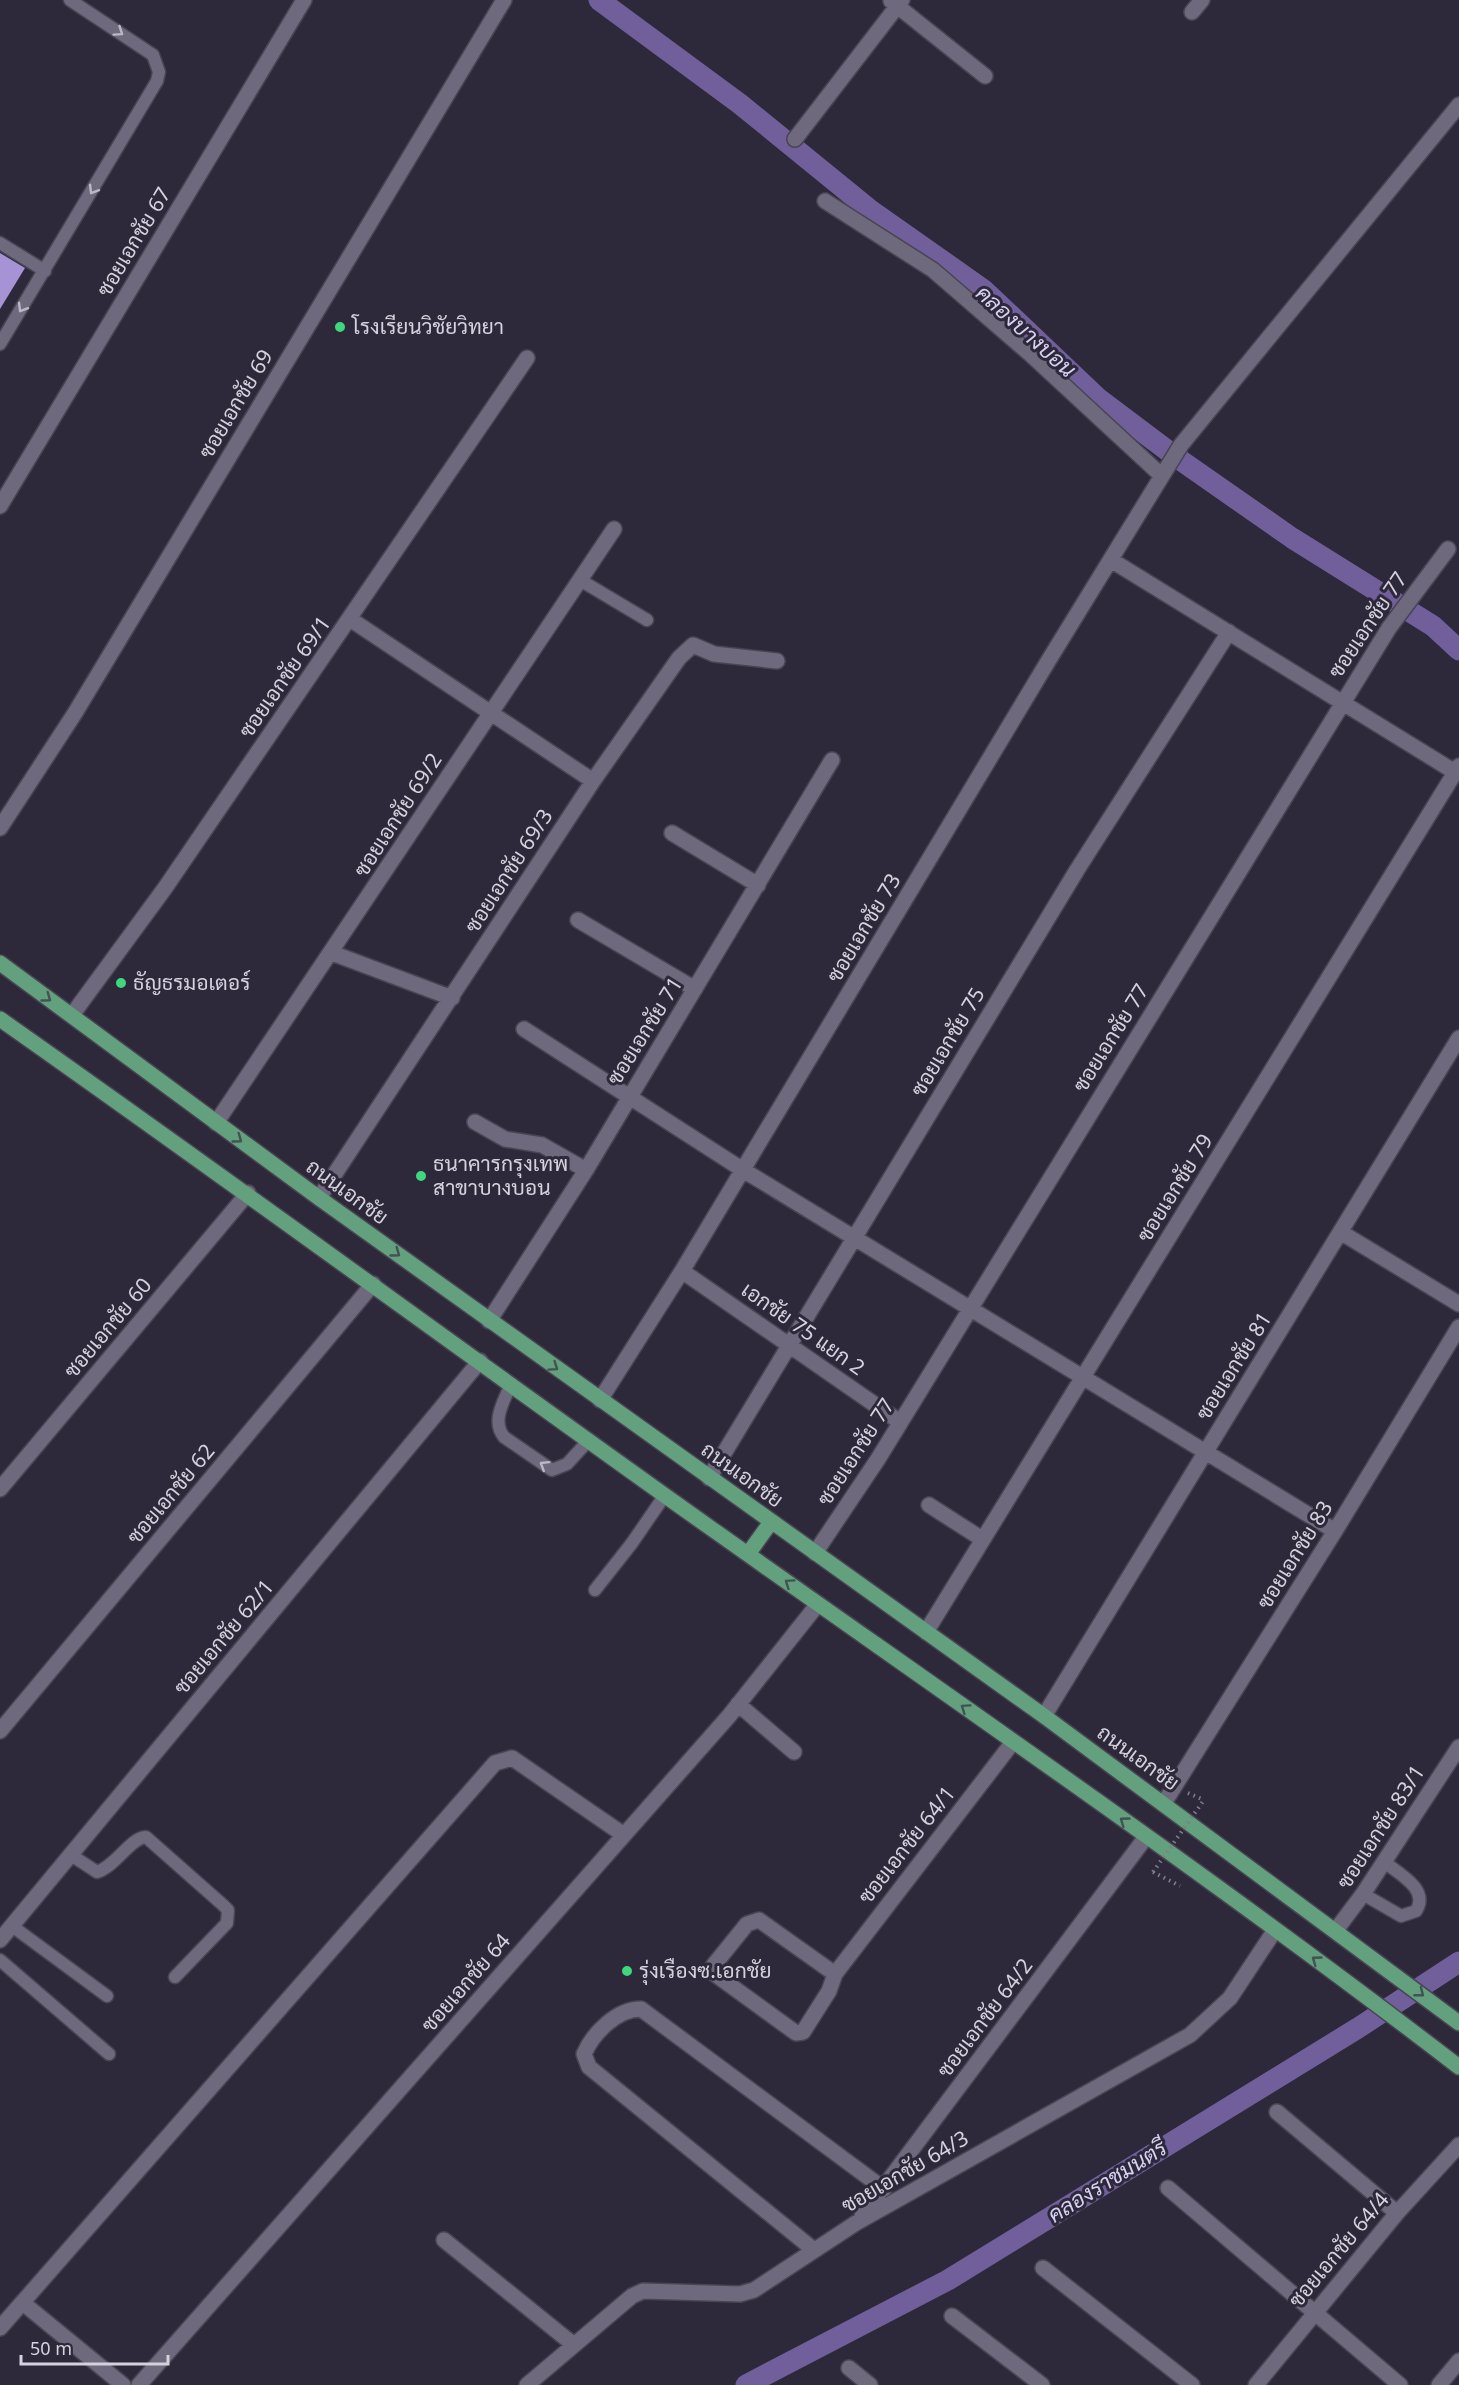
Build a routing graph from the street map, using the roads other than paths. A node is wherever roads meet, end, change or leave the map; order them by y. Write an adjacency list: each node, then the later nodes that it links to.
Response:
1 (70, 0): 10 (lane, one-way to 10)
2 (304, 0): 14 (street, ซอยเอกชัย 67)
3 (504, 0): 28 (street, ซอยเอกชัย 69)
4 (897, 2): 5 (street); 7 (street)
5 (985, 76)
6 (1459, 105): 13 (street, ซอยเอกชัย 73)
7 (795, 140)
8 (825, 201): 13 (street)
9 (0, 243): 10 (lane)
10 (45, 271): 11 (lane, one-way to 11)
11 (0, 344)
12 (527, 358): 19 (street, ซอยเอกชัย 69/1)
13 (1162, 476): 17 (street, ซอยเอกชัย 73)
14 (0, 506)
15 (614, 529): 18 (street, ซอยเอกชัย 69/2)
16 (1448, 549): 23 (street, ซอยเอกชัย 77)
17 (1111, 561): 21 (street); 44 (street, ซอยเอกชัย 73)
18 (580, 580): 20 (lane); 24 (street, ซอยเอกชัย 69/2)
19 (350, 619): 24 (street); 36 (street, ซอยเอกชัย 69/1)
20 (647, 620)
21 (1229, 632): 23 (street); 48 (street, ซอยเอกชัย 75)
22 (777, 661): 27 (street, ซอยเอกชัย 69/3)
23 (1342, 702): 26 (street); 52 (street, ซอยเอกชัย 77)
24 (490, 714): 27 (street); 32 (street, ซอยเอกชัย 69/2)
25 (832, 760): 30 (street, ซอยเอกชัย 71)
26 (1457, 769): 57 (street, ซอยเอกชัย 79)
27 (593, 781): 35 (street, ซอยเอกชัย 69/3)
28 (0, 828)
29 (672, 833): 30 (street)
30 (758, 885): 34 (street, ซอยเอกชัย 71)
31 (578, 920): 34 (street)
32 (332, 953): 35 (street); 42 (street, ซอยเอกชัย 69/2)
33 (0, 963): 36 (main road, ถนนเอกชัย, one-way to 36)
34 (695, 989): 40 (street, ซอยเอกชัย 71)
35 (452, 998): 46 (street, ซอยเอกชัย 69/3)
36 (72, 1015): 42 (main road, ถนนเอกชัย)
37 (0, 1019): 45 (main road)
38 (524, 1029): 40 (street)
39 (1459, 1038): 47 (street, ซอยเอกชัย 81)
40 (630, 1096): 43 (street, ซอยเอกชัย 71); 44 (street)
41 (475, 1122): 43 (street)
42 (216, 1123): 46 (main road, ถนนเอกชัย, one-way to 46)
43 (586, 1170): 53 (street, ซอยเอกชัย 71)
44 (743, 1170): 48 (street); 49 (street, ซอยเอกชัย 73)
45 (248, 1193): 50 (main road); 64 (street, ซอยเอกชัย 60)
46 (319, 1198): 53 (main road, ถนนเอกชัย, one-way to 53)
47 (1342, 1233): 51 (street); 62 (street, ซอยเอกชัย 81)
48 (855, 1239): 52 (street); 55 (street, ซอยเอกชัย 75)
49 (682, 1271): 55 (street, เอกชัย 75 แยก 2); 59 (street, ซอยเอกชัย 73)
50 (373, 1284): 56 (main road); 77 (street, ซอยเอกชัย 62)
51 (1459, 1304)
52 (970, 1306): 57 (street); 60 (street, ซอยเอกชัย 77)
53 (489, 1321): 59 (main road, ถนนเอกชัย, one-way to 59)
54 (1459, 1327): 68 (street, ซอยเอกชัย 83)
55 (789, 1344): 60 (street, เอกชัย 75 แยก 2); 63 (street, ซอยเอกชัย 75)
56 (480, 1362): 58 (main road); 84 (street, ซอยเอกชัย 62/1)
57 (1083, 1377): 62 (street); 69 (street, ซอยเอกชัย 79)
58 (511, 1384): 61 (main road); 61 (lane, one-way to 58)
59 (600, 1400): 63 (main road, ถนนเอกชัย)
60 (900, 1422): 70 (street, ซอยเอกชัย 77)
61 (589, 1440): 65 (main road)
62 (1205, 1452): 68 (street); 76 (street, ซอยเอกชัย 81)
63 (709, 1478): 67 (main road, ถนนเอกชัย)
64 (0, 1489)
65 (665, 1495): 71 (main road); 72 (lane)
66 (930, 1505): 69 (street)
67 (771, 1522): 70 (main road, ถนนเอกชัย); 71 (main road)
68 (1335, 1531): 81 (street, ซอยเอกชัย 83)
69 (982, 1539): 74 (street, ซอยเอกชัย 79)
70 (815, 1553): 74 (main road, ถนนเอกชัย)
71 (748, 1554): 73 (main road, one-way to 71)
72 (595, 1590)
73 (818, 1604): 75 (street, ซอยเอกชัย 64); 78 (main road, one-way to 73)
74 (926, 1632): 76 (main road, ถนนเอกชัย)
75 (738, 1704): 80 (street); 82 (street, ซอยเอกชัย 64)
76 (1044, 1716): 81 (main road, ถนนเอกชัย)
77 (0, 1731)
78 (1012, 1742): 83 (main road, one-way to 78); 92 (street, ซอยเอกชัย 64/1)
79 (1459, 1747): 85 (street, ซอยเอกชัย 83/1)
80 (794, 1752)
81 (1164, 1803): 89 (main road, ถนนเอกชัย)
82 (624, 1835): 107 (street); 116 (street, ซอยเอกชัย 64)
83 (1146, 1837): 88 (main road); 101 (street, ซอยเอกชัย 64/2)
84 (71, 1855): 87 (street, ซอยเอกชัย 62/1); 93 (lane)
85 (1383, 1861): 86 (street, ซอยเอกชัย 83/1); 86 (lane)
86 (1363, 1894): 89 (street, ซอยเอกชัย 83/1)
87 (12, 1926): 90 (street, ซอยเอกชัย 62/1); 94 (lane)
88 (1275, 1930): 97 (main road, one-way to 88); 103 (street, ซอยเอกชัย 64/3)
89 (1336, 1930): 95 (main road, ถนนเอกชัย, one-way to 95)
90 (0, 1940)
91 (0, 1960): 96 (lane)
92 (835, 1974): 92 (street, ซอยเอกชัย 64/1)
93 (175, 1977)
94 (107, 1996)
95 (1454, 2019)
96 (109, 2054)
97 (1459, 2067)
98 (1276, 2112): 102 (street)
99 (1459, 2145): 102 (street, ซอยเอกชัย 64/4)
100 (1168, 2188): 108 (street)
101 (884, 2189): 103 (street, ซอยเอกชัย 64/2); 105 (street)
102 (1397, 2213): 108 (street, ซอยเอกชัย 64/4)
103 (856, 2223): 105 (street, ซอยเอกชัย 64/3)
104 (444, 2240): 111 (street)
105 (814, 2250): 111 (street, ซอยเอกชัย 64/3)
106 (1043, 2268): 120 (street)
107 (23, 2303): 110 (street); 115 (street)
108 (1313, 2312): 121 (street, ซอยเอกชัย 64/4); 122 (street)
109 (952, 2316): 114 (street)
110 (0, 2328)
111 (574, 2345): 117 (street, ซอยเอกชัย 64/3)
112 (1457, 2367): 123 (street)
113 (849, 2368): 118 (street)
114 (1024, 2380): 119 (street)
115 (123, 2385)
116 (139, 2385)
117 (527, 2385)
118 (870, 2385)
119 (1042, 2385)
120 (1191, 2385)
121 (1256, 2385)
122 (1400, 2385)
123 (1439, 2385)

